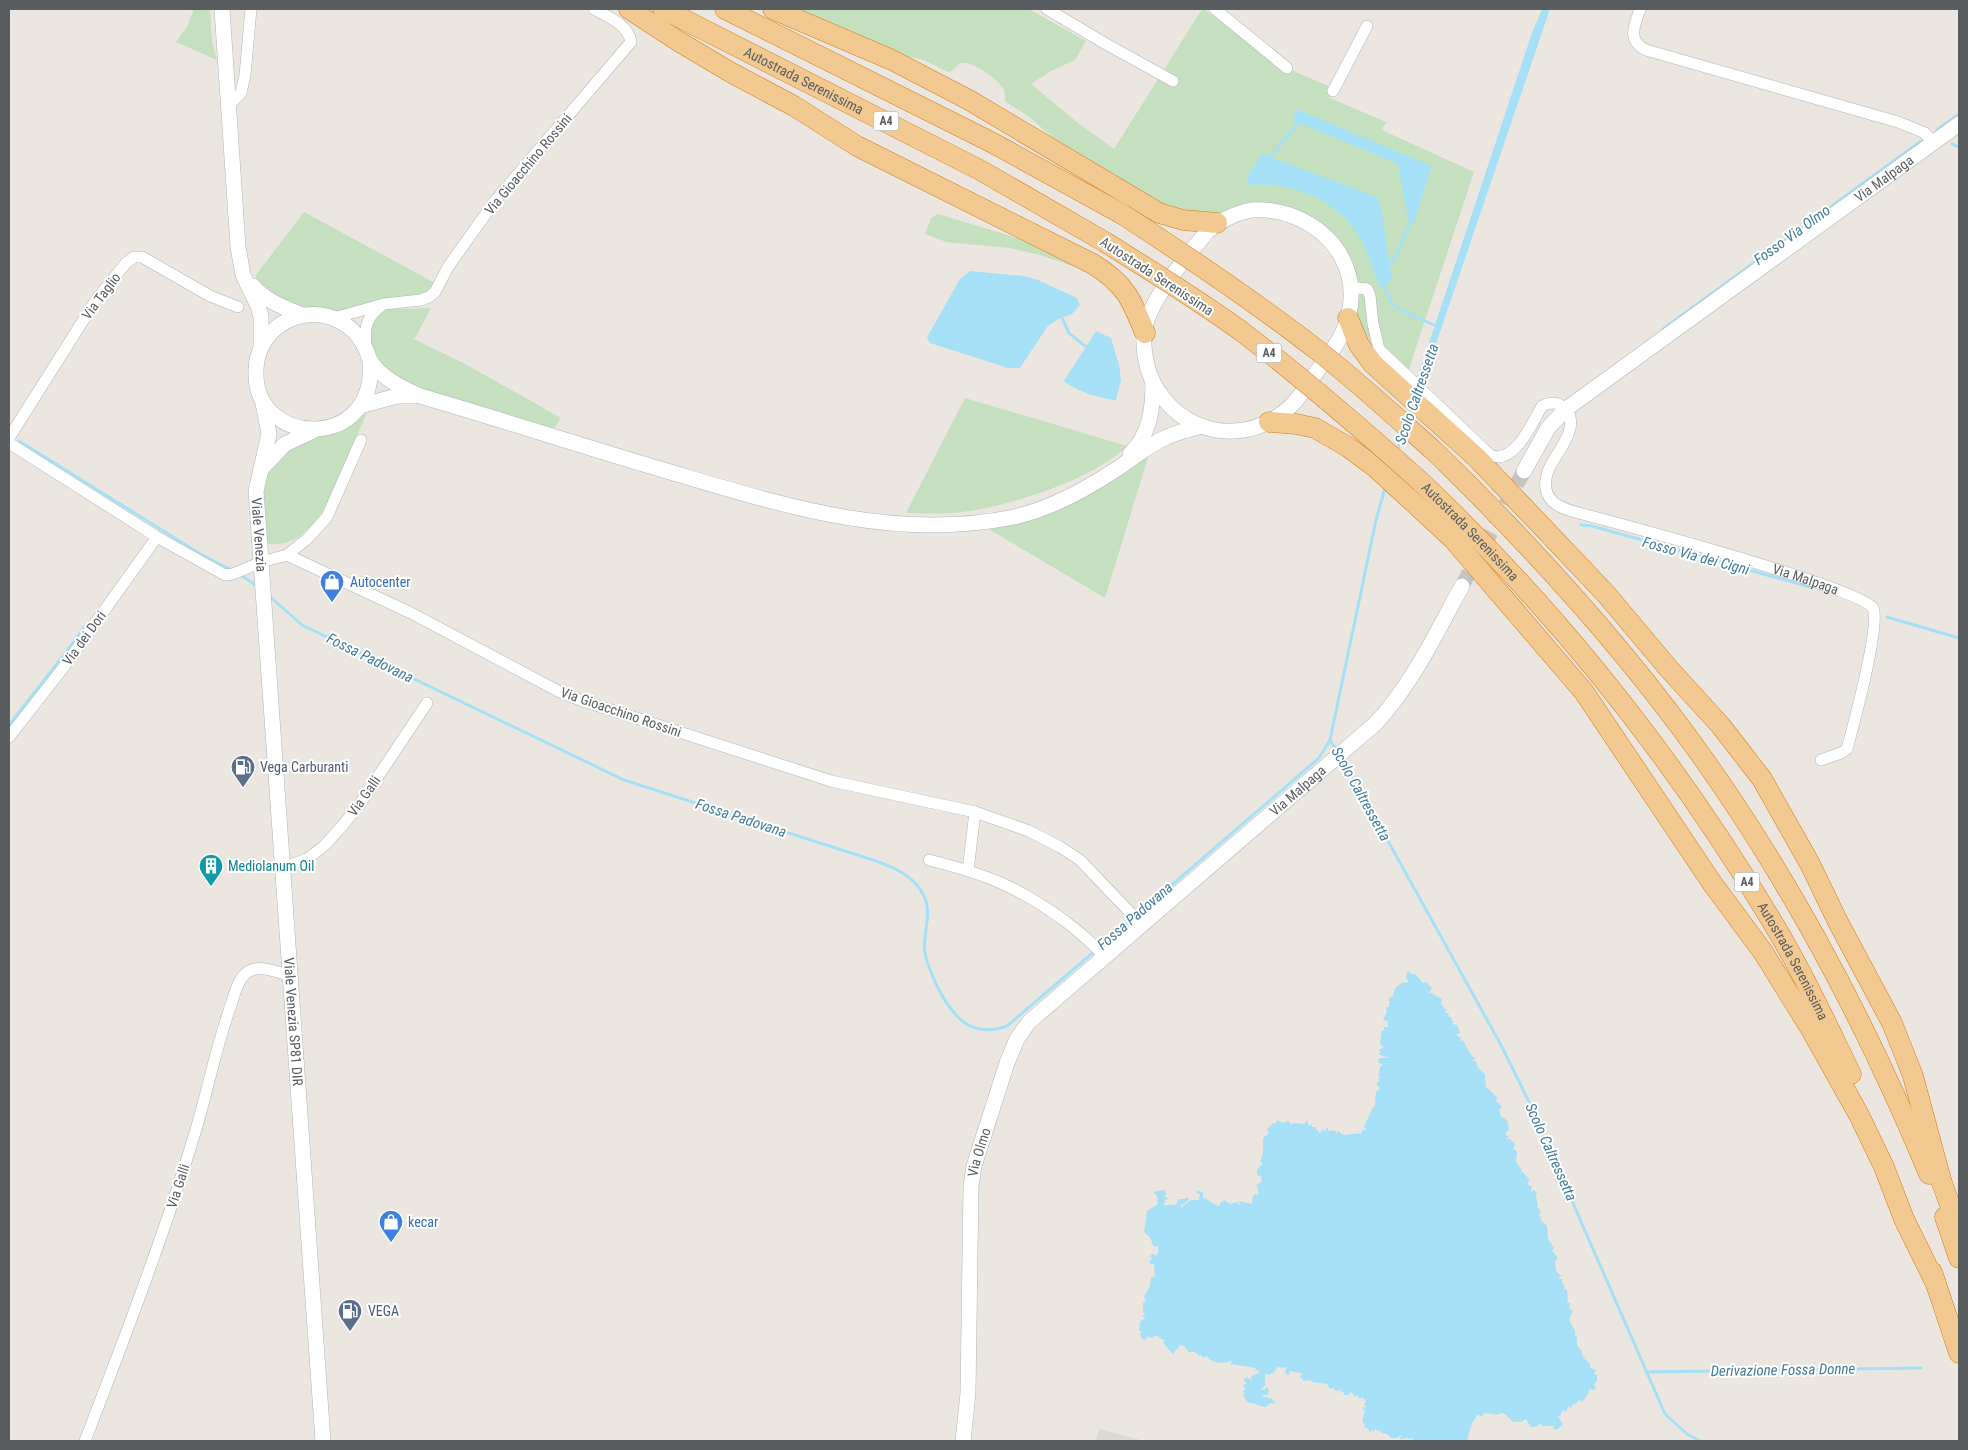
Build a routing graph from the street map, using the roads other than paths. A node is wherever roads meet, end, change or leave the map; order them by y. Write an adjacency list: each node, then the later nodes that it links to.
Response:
1 (222, 9): 15 (main road)
2 (251, 9): 15 (street)
3 (594, 9): 21 (street, Via Gioacchino Rossini)
4 (630, 9): 26 (highway)
5 (663, 9): 45 (highway, Autostrada Serenissima / A4, bridge)
6 (725, 9): 62 (highway, Autostrada Serenissima / A4, bridge)
7 (773, 9): 18 (highway)
8 (1046, 9): 13 (street)
9 (1215, 9): 12 (street)
10 (1640, 9): 17 (street)
11 (1367, 26): 14 (street)
12 (1287, 68)
13 (1173, 81)
14 (1333, 91)
15 (229, 105): 19 (main road)
16 (1958, 128): 17 (main road, Via Malpaga)
17 (1933, 143): 35 (main road, Via Malpaga)
18 (1216, 223): 20 (main road); 26 (main road)
19 (243, 275): 23 (main road); 27 (main road)
20 (1350, 288): 25 (main road); 29 (street)
21 (384, 304): 24 (street, Via Gioacchino Rossini); 28 (street)
22 (238, 307): 39 (street, Via Taglio)
23 (302, 315): 24 (main road); 27 (main road)
24 (334, 318): 28 (main road)
25 (1348, 318): 29 (highway); 36 (main road)
26 (1145, 333): 30 (main road)
27 (261, 347): 32 (main road)
28 (368, 356): 31 (main road); 34 (main road)
29 (1399, 378): 33 (highway)
30 (1153, 382): 37 (main road); 43 (main road)
31 (420, 396): 34 (main road); 43 (main road)
32 (262, 399): 38 (main road); 42 (main road, Viale Venezia)
33 (1426, 404): 35 (street); 61 (highway)
34 (360, 406): 38 (main road)
35 (1566, 409): 44 (main road, Via Malpaga); 53 (street, Via Malpaga)
36 (1269, 422): 37 (main road); 45 (highway)
37 (1202, 426): 43 (main road)
38 (316, 430): 42 (main road)
39 (9, 438)
40 (361, 440): 47 (street)
41 (9, 443): 46 (street)
42 (262, 468): 48 (main road, Viale Venezia)
43 (1113, 471)
44 (1524, 471)
45 (1417, 490): 63 (highway); 63 (highway, Autostrada Serenissima / A4)
46 (157, 537): 48 (street); 52 (street, Via dei Dori)
47 (287, 555): 48 (street); 54 (street, Via Gioacchino Rossini)
48 (261, 562): 50 (main road, Viale Venezia)
49 (1462, 586): 58 (main road, Via Malpaga)
50 (263, 602): 56 (main road, Viale Venezia SP81 DIR)
51 (427, 703): 56 (street, Via Galli)
52 (9, 737)
53 (1821, 760)
54 (975, 812): 57 (street); 58 (street, Via Gioacchino Rossini)
55 (928, 860): 57 (street)
56 (283, 868): 60 (main road, Viale Venezia SP81 DIR)
57 (968, 870): 59 (street)
58 (1137, 919): 59 (main road, Via Olmo)
59 (1100, 952): 67 (main road, Via Olmo)
60 (290, 976): 65 (street, Via Galli); 66 (main road, Viale Venezia SP81 DIR)
61 (1959, 1230)
62 (1959, 1258)
63 (1936, 1284): 64 (highway, Autostrada Serenissima / A4)
64 (1959, 1354)
65 (85, 1441)
66 (323, 1441)
67 (963, 1441)

